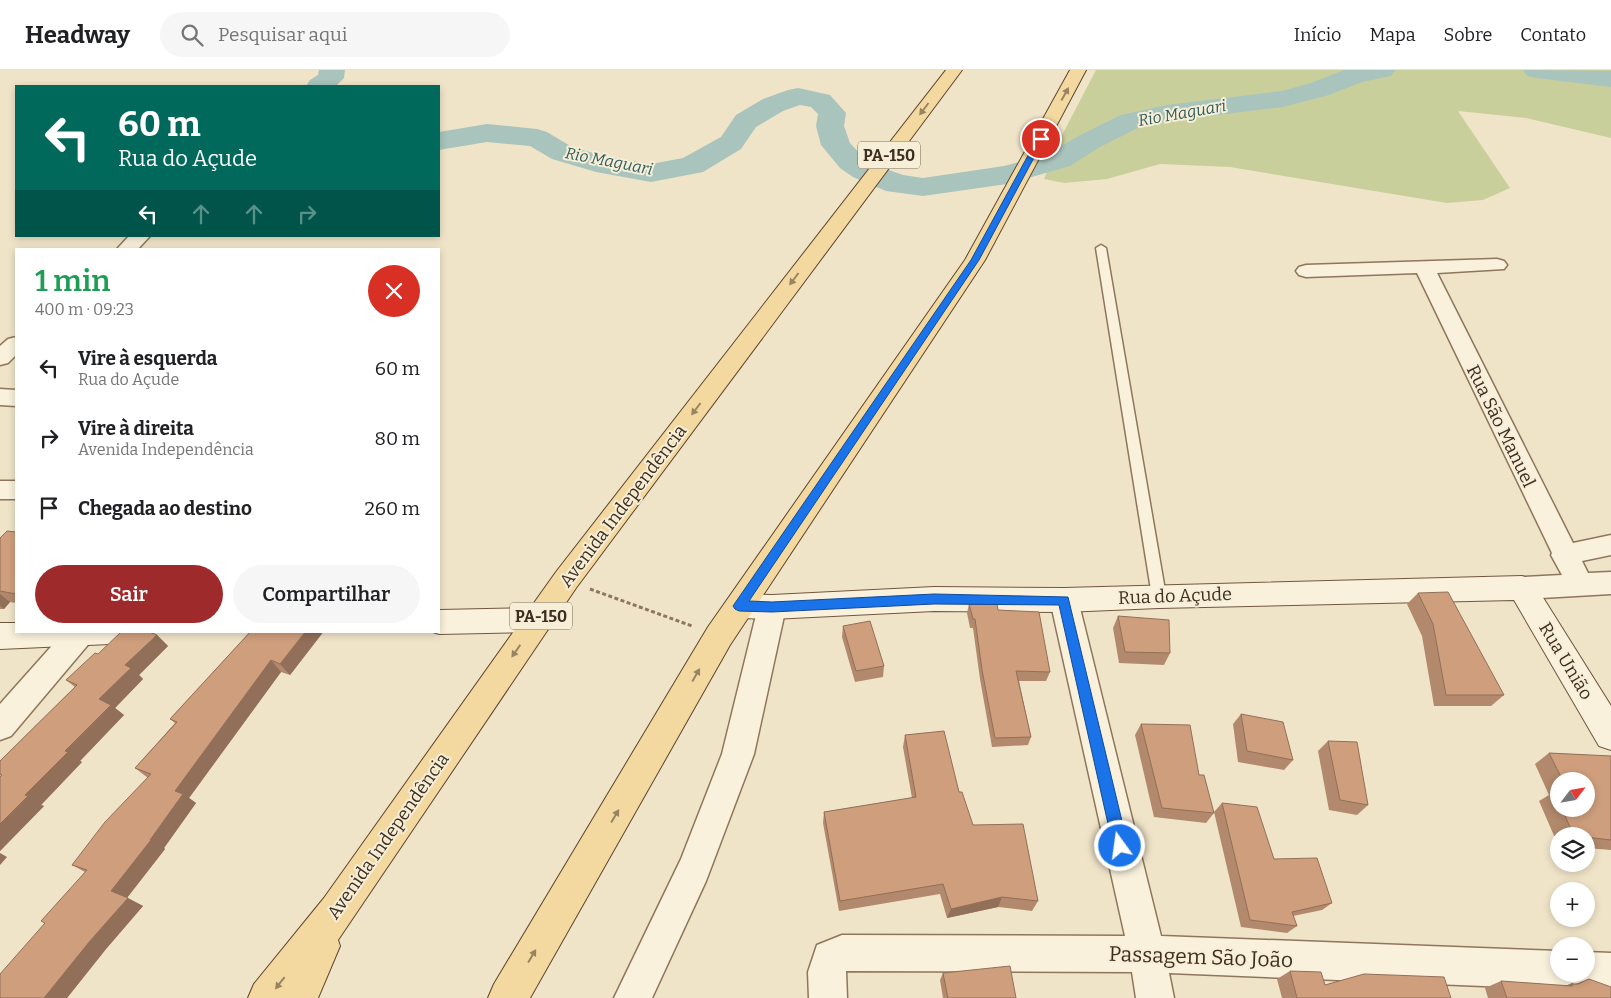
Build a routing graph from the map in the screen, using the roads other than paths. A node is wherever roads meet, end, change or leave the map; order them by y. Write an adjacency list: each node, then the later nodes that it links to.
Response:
1 (954, 70): 24 (main road, Avenida Independência / PA-150, one-way to 24)
2 (1078, 70): 22 (main road, one-way to 2)
3 (140, 237): 4 (street)
4 (127, 248)
5 (1101, 248): 20 (lane)
6 (1497, 265): 7 (street)
7 (1424, 267): 8 (street); 16 (street, Rua São Manuel)
8 (1306, 271)
9 (15, 345): 10 (street)
10 (0, 358)
11 (0, 397): 12 (street)
12 (15, 398)
13 (0, 490): 14 (street)
14 (15, 490)
15 (1611, 545): 16 (street)
16 (1564, 555): 18 (street, Rua São Manuel)
17 (1611, 583): 18 (street, Rua do Açude)
18 (1580, 584): 19 (street, Rua do Açude)
19 (1522, 588): 20 (street, Rua do Açude); 30 (street, Rua União)
20 (1158, 596): 21 (street, Rua do Açude)
21 (1064, 600): 23 (street, Rua do Açude); 32 (street)
22 (739, 606): 23 (street, Rua do Açude); 38 (main road, one-way to 22)
23 (772, 607): 39 (street)
24 (538, 620): 25 (street); 31 (main road, Avenida Independência / PA-150, one-way to 31)
25 (440, 622)
26 (72, 633): 28 (street)
27 (95, 633): 29 (street)
28 (0, 636)
29 (0, 726)
30 (1611, 735)
31 (337, 911): 36 (main road, Avenida Independência / PA-150, one-way to 36); 37 (main road)
32 (1146, 954): 33 (street, Passagem São João); 40 (street, Passagem São João); 41 (street)
33 (1550, 970)
34 (1595, 971): 35 (street)
35 (1611, 972)
36 (268, 998)
37 (298, 998)
38 (508, 998)
39 (633, 998)
40 (828, 998)
41 (1155, 998)

